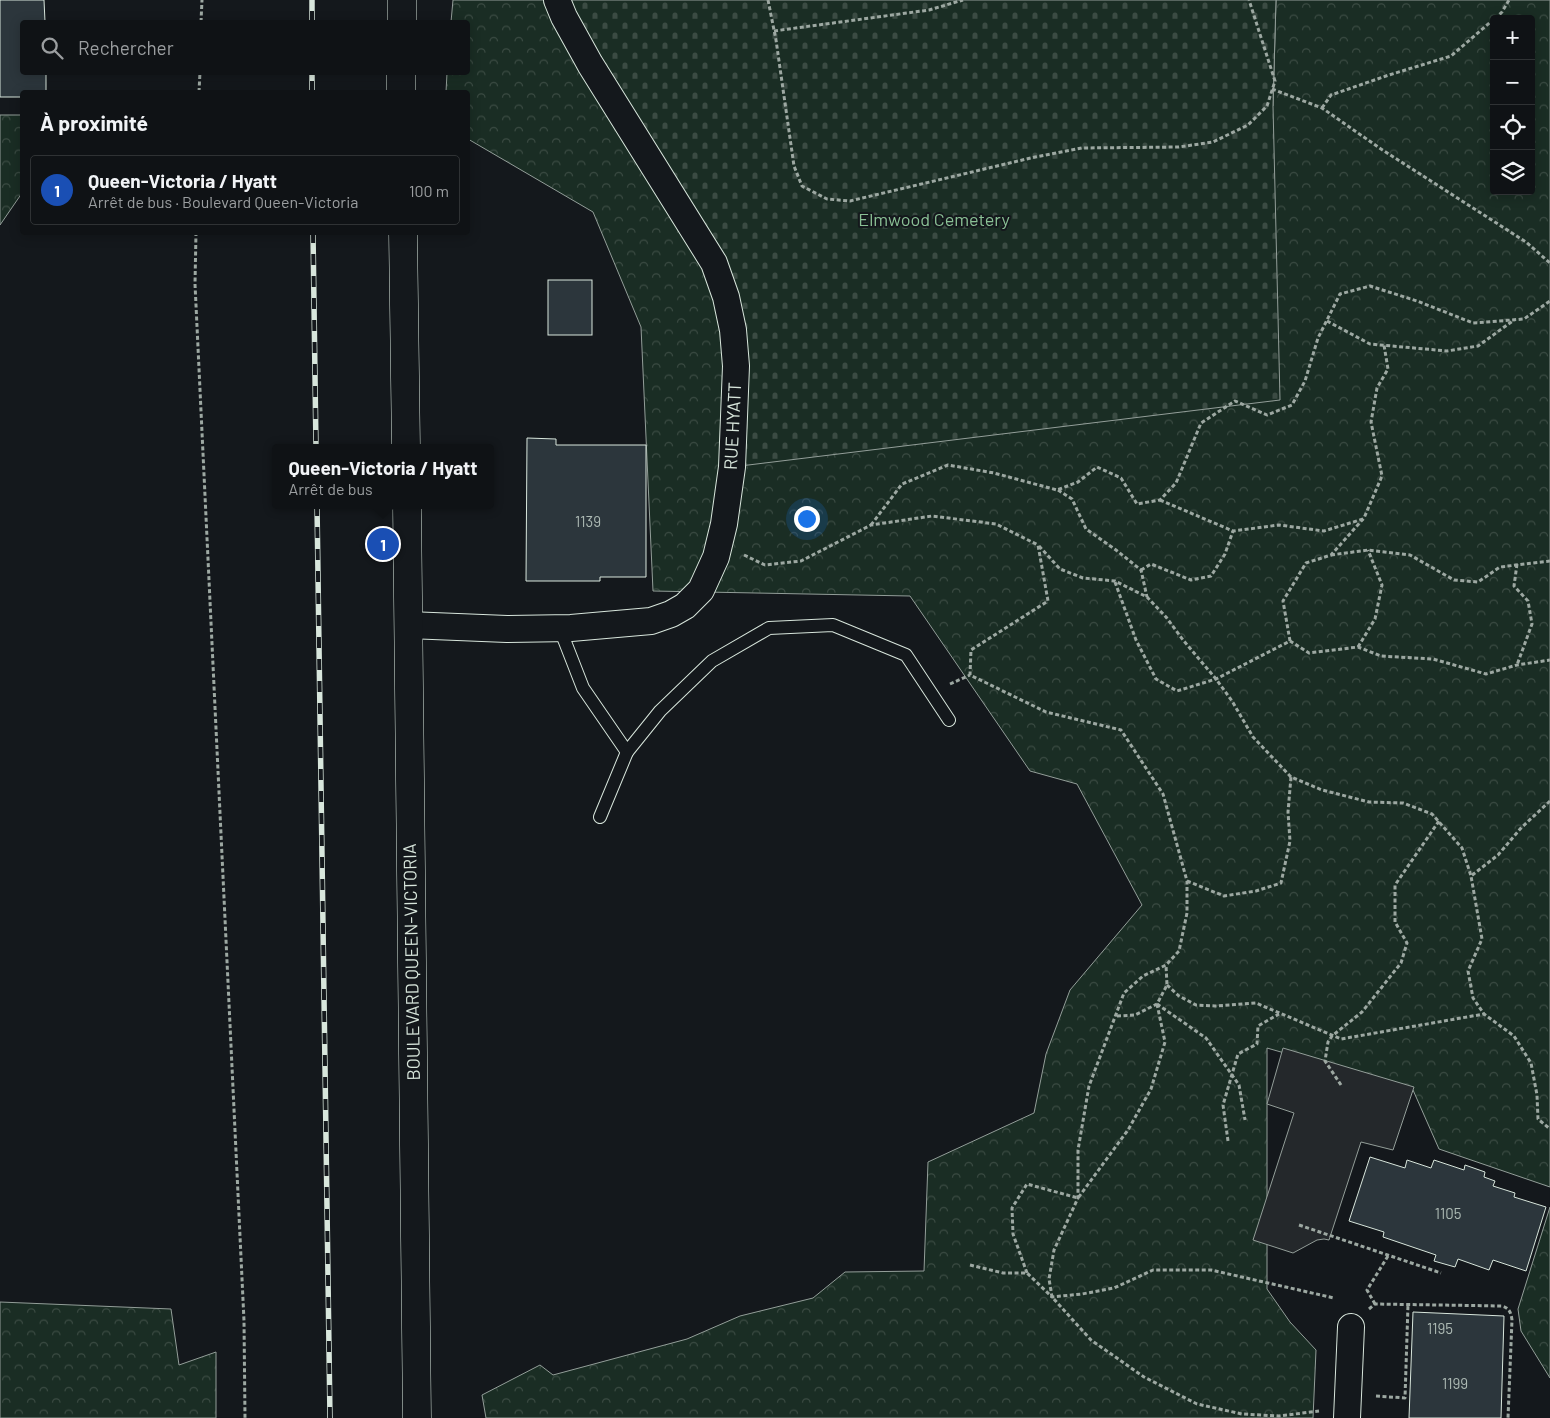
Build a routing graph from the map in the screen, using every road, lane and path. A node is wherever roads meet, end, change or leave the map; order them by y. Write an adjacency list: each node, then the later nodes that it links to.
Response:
1 (202, 0): 9 (path)
2 (402, 0): 10 (main road)
3 (558, 0): 31 (street, RUE HYATT)
4 (768, 0): 12 (path)
5 (963, 0): 12 (path)
6 (1249, 0): 15 (path)
7 (1509, 0): 8 (path)
8 (1499, 15)
9 (201, 20)
10 (402, 20)
11 (1490, 22): 18 (path)
12 (774, 31): 15 (path)
13 (200, 75): 16 (path)
14 (402, 75): 17 (main road)
15 (1272, 89): 18 (path)
16 (200, 90)
17 (401, 90)
18 (1322, 108): 21 (path)
19 (196, 235): 81 (path)
20 (403, 235): 26 (main road)
21 (1550, 263)
22 (1550, 301): 23 (path)
23 (1514, 320): 24 (path); 25 (path)
24 (1327, 321): 25 (path); 28 (path)
25 (1384, 345): 30 (path)
26 (406, 444)
27 (1057, 490): 28 (path); 32 (path); 39 (path)
28 (1160, 500): 33 (path)
29 (406, 509): 42 (main road, BOULEVARD QUEEN-VICTORIA)
30 (1364, 518): 33 (path); 36 (path)
31 (724, 524): 32 (path); 43 (street, RUE HYATT)
32 (871, 525): 34 (path)
33 (1233, 531): 39 (path)
34 (1038, 545): 40 (path); 56 (path)
35 (1368, 550): 36 (path); 38 (path); 45 (path)
36 (1331, 555): 44 (path)
37 (1550, 562): 38 (path)
38 (1517, 564): 47 (path)
39 (1141, 570): 41 (path)
40 (1115, 581): 41 (path); 48 (path)
41 (1147, 597): 48 (path)
42 (408, 625): 43 (street, RUE HYATT); 82 (main road, BOULEVARD QUEEN-VICTORIA)
43 (560, 628): 50 (lane)
44 (1290, 641): 45 (path); 48 (path)
45 (1358, 647): 47 (path)
46 (1550, 660): 47 (path)
47 (1517, 665)
48 (1216, 679): 51 (path)
49 (949, 720): 50 (lane)
50 (627, 752): 53 (lane)
51 (1291, 777): 54 (path); 56 (path)
52 (1550, 801): 55 (path)
53 (600, 817)
54 (1439, 821): 55 (path); 63 (path)
55 (1471, 876): 61 (path)
56 (1187, 881): 57 (path)
57 (1166, 965): 58 (path); 62 (path)
58 (1167, 986): 59 (path); 60 (path)
59 (1157, 1004): 62 (path); 64 (path); 69 (path)
60 (1279, 1014): 63 (path); 64 (path)
61 (1484, 1014): 63 (path); 67 (path)
62 (1116, 1016): 69 (path)
63 (1332, 1036): 65 (path)
64 (1232, 1075): 66 (path); 68 (path)
65 (1341, 1085)
66 (1245, 1120)
67 (1550, 1129)
68 (1228, 1140)
69 (1078, 1198): 73 (path); 75 (path)
70 (1299, 1225): 71 (path)
71 (1388, 1256): 74 (path); 77 (path)
72 (970, 1265): 73 (path)
73 (1027, 1273): 75 (path)
74 (1441, 1273)
75 (1052, 1297): 76 (path); 80 (path)
76 (1334, 1298)
77 (1375, 1304): 78 (path); 79 (path)
78 (1408, 1304): 80 (path); 83 (path)
79 (1351, 1327): 80 (street)
80 (1347, 1406)
81 (245, 1418)
82 (417, 1418)
83 (1508, 1418)

